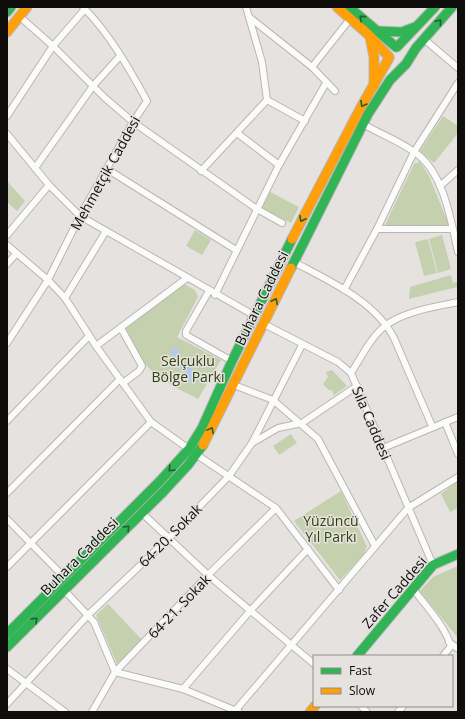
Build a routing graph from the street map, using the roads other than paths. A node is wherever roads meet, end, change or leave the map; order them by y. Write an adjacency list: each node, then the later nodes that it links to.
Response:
1 (11, 7): 9 (main road)
2 (27, 7): 10 (main road)
3 (246, 7): 11 (street)
4 (336, 7): 12 (main road)
5 (350, 7): 15 (main road, one-way to 5)
6 (435, 7): 13 (main road)
7 (84, 8): 17 (street); 19 (street, Mehmetçik Caddesi)
8 (454, 8): 16 (main road, Buhara Caddesi, one-way to 8)
9 (7, 12)
10 (20, 16): 14 (main road); 17 (street)
11 (249, 17): 22 (street); 29 (street)
12 (350, 19): 15 (main road); 22 (street)
13 (416, 27): 15 (main road); 18 (main road)
14 (7, 32)
15 (373, 33): 18 (main road); 20 (main road); 27 (main road)
16 (424, 39): 21 (main road, Buhara Caddesi); 23 (street)
17 (53, 46): 26 (street); 30 (street)
18 (397, 47): 20 (main road); 21 (main road)
19 (120, 56): 26 (street); 32 (street, Mehmetçik Caddesi)
20 (389, 58): 21 (main road); 27 (main road, Buhara Caddesi)
21 (405, 63): 33 (main road, Buhara Caddesi)
22 (312, 67): 24 (street)
23 (458, 68)
24 (326, 83): 28 (street); 31 (street)
25 (458, 83): 36 (street)
26 (93, 86): 32 (street); 38 (street)
27 (374, 86): 63 (main road, Buhara Caddesi, one-way to 63)
28 (335, 91)
29 (267, 100): 31 (street); 34 (street)
30 (7, 116)
31 (305, 121): 37 (street)
32 (133, 122): 39 (street, Mehmetçik Caddesi); 41 (street)
33 (363, 124): 36 (street); 55 (main road, Buhara Caddesi)
34 (237, 133): 37 (street); 41 (street)
35 (7, 134): 38 (street)
36 (414, 152): 43 (street); 47 (street)
37 (279, 165): 44 (street)
38 (35, 168): 42 (street)
39 (107, 169): 45 (street, Mehmetçik Caddesi); 52 (street)
40 (458, 170): 43 (street)
41 (201, 171): 44 (street)
42 (49, 185): 45 (street); 50 (street)
43 (440, 186): 48 (street)
44 (257, 209): 46 (street); 52 (street)
45 (80, 216): 49 (street); 58 (street, Mehmetçik Caddesi)
46 (282, 223)
47 (376, 229): 48 (street); 59 (street)
48 (452, 229): 53 (street)
49 (106, 231): 57 (street); 61 (street)
50 (7, 235)
51 (7, 245): 54 (street)
52 (236, 250): 60 (street)
53 (458, 252)
54 (16, 254): 56 (street); 58 (street)
55 (294, 262): 59 (street); 64 (main road, Buhara Caddesi, one-way to 55)
56 (7, 264)
57 (187, 278): 60 (street); 66 (street)
58 (48, 280): 61 (street); 68 (street, Mehmetçik Caddesi)
59 (344, 290): 65 (street)
60 (212, 293): 63 (street); 71 (street)
61 (65, 298): 67 (street)
62 (458, 302): 65 (street)
63 (255, 316): 71 (main road, Buhara Caddesi)
64 (264, 324): 69 (street, Sıla Caddesi); 74 (main road, Buhara Caddesi)
65 (386, 325): 72 (street); 82 (street)
66 (121, 328): 70 (street); 73 (street)
67 (89, 336): 70 (street); 78 (street)
68 (7, 343)
69 (302, 345): 72 (street, Sıla Caddesi); 76 (street, 64-20. Sokak)
70 (96, 346): 73 (street)
71 (232, 361): 85 (main road, Buhara Caddesi)
72 (351, 374): 75 (street, Sıla Caddesi)
73 (121, 381): 79 (street); 90 (street)
74 (234, 385): 76 (street); 87 (main road, Buhara Caddesi, one-way to 74)
75 (357, 386): 81 (street); 84 (street, Sıla Caddesi)
76 (273, 400): 81 (street); 83 (street, 64-20. Sokak)
77 (458, 417): 80 (street)
78 (7, 421)
79 (151, 422): 85 (street); 96 (street)
80 (445, 422): 82 (street); 86 (street)
81 (302, 423): 83 (street); 97 (street)
82 (432, 426): 84 (street)
83 (252, 443): 88 (street, 64-20. Sokak)
84 (383, 448): 92 (street, Sıla Caddesi)
85 (189, 449): 103 (main road, Buhara Caddesi, one-way to 103)
86 (458, 454)
87 (196, 455): 88 (street); 93 (main road, Buhara Caddesi)
88 (228, 476): 91 (street); 95 (street, 64-20. Sokak)
89 (458, 477): 92 (street)
90 (7, 493)
91 (276, 508): 98 (street); 102 (street, 64-21. Sokak)
92 (408, 508): 97 (street); 100 (street, Sıla Caddesi)
93 (142, 513): 95 (street); 106 (main road, Buhara Caddesi, one-way to 93)
94 (7, 519): 96 (street)
95 (169, 538): 102 (street); 108 (street, 64-20. Sokak)
96 (30, 542): 101 (street); 103 (street)
97 (375, 546): 105 (street)
98 (308, 549): 105 (street); 107 (street)
99 (458, 554): 100 (main road, Zafer Caddesi)
100 (432, 565): 104 (main road, Zafer Caddesi)
101 (7, 567)
102 (208, 575): 107 (street); 118 (street, 64-21. Sokak)
103 (64, 577): 109 (main road, Buhara Caddesi)
104 (413, 589): 110 (street); 114 (main road, Zafer Caddesi)
105 (339, 590): 111 (street)
106 (65, 591): 108 (street); 112 (main road, Buhara Caddesi, one-way to 106)
107 (250, 611): 111 (street); 120 (street)
108 (88, 615): 118 (street); 119 (street, 64-20. Sokak)
109 (7, 634)
110 (450, 644): 113 (street); 115 (street)
111 (291, 645): 116 (street); 122 (street)
112 (7, 647)
113 (458, 649)
114 (358, 655)
115 (444, 655)
116 (313, 663)
117 (7, 669): 119 (street)
118 (115, 672): 120 (street); 124 (street, 64-21. Sokak)
119 (25, 683): 121 (street, 64-20. Sokak); 123 (street)
120 (183, 689): 122 (street)
121 (7, 704)
122 (236, 711)
123 (65, 712)
124 (92, 712)

